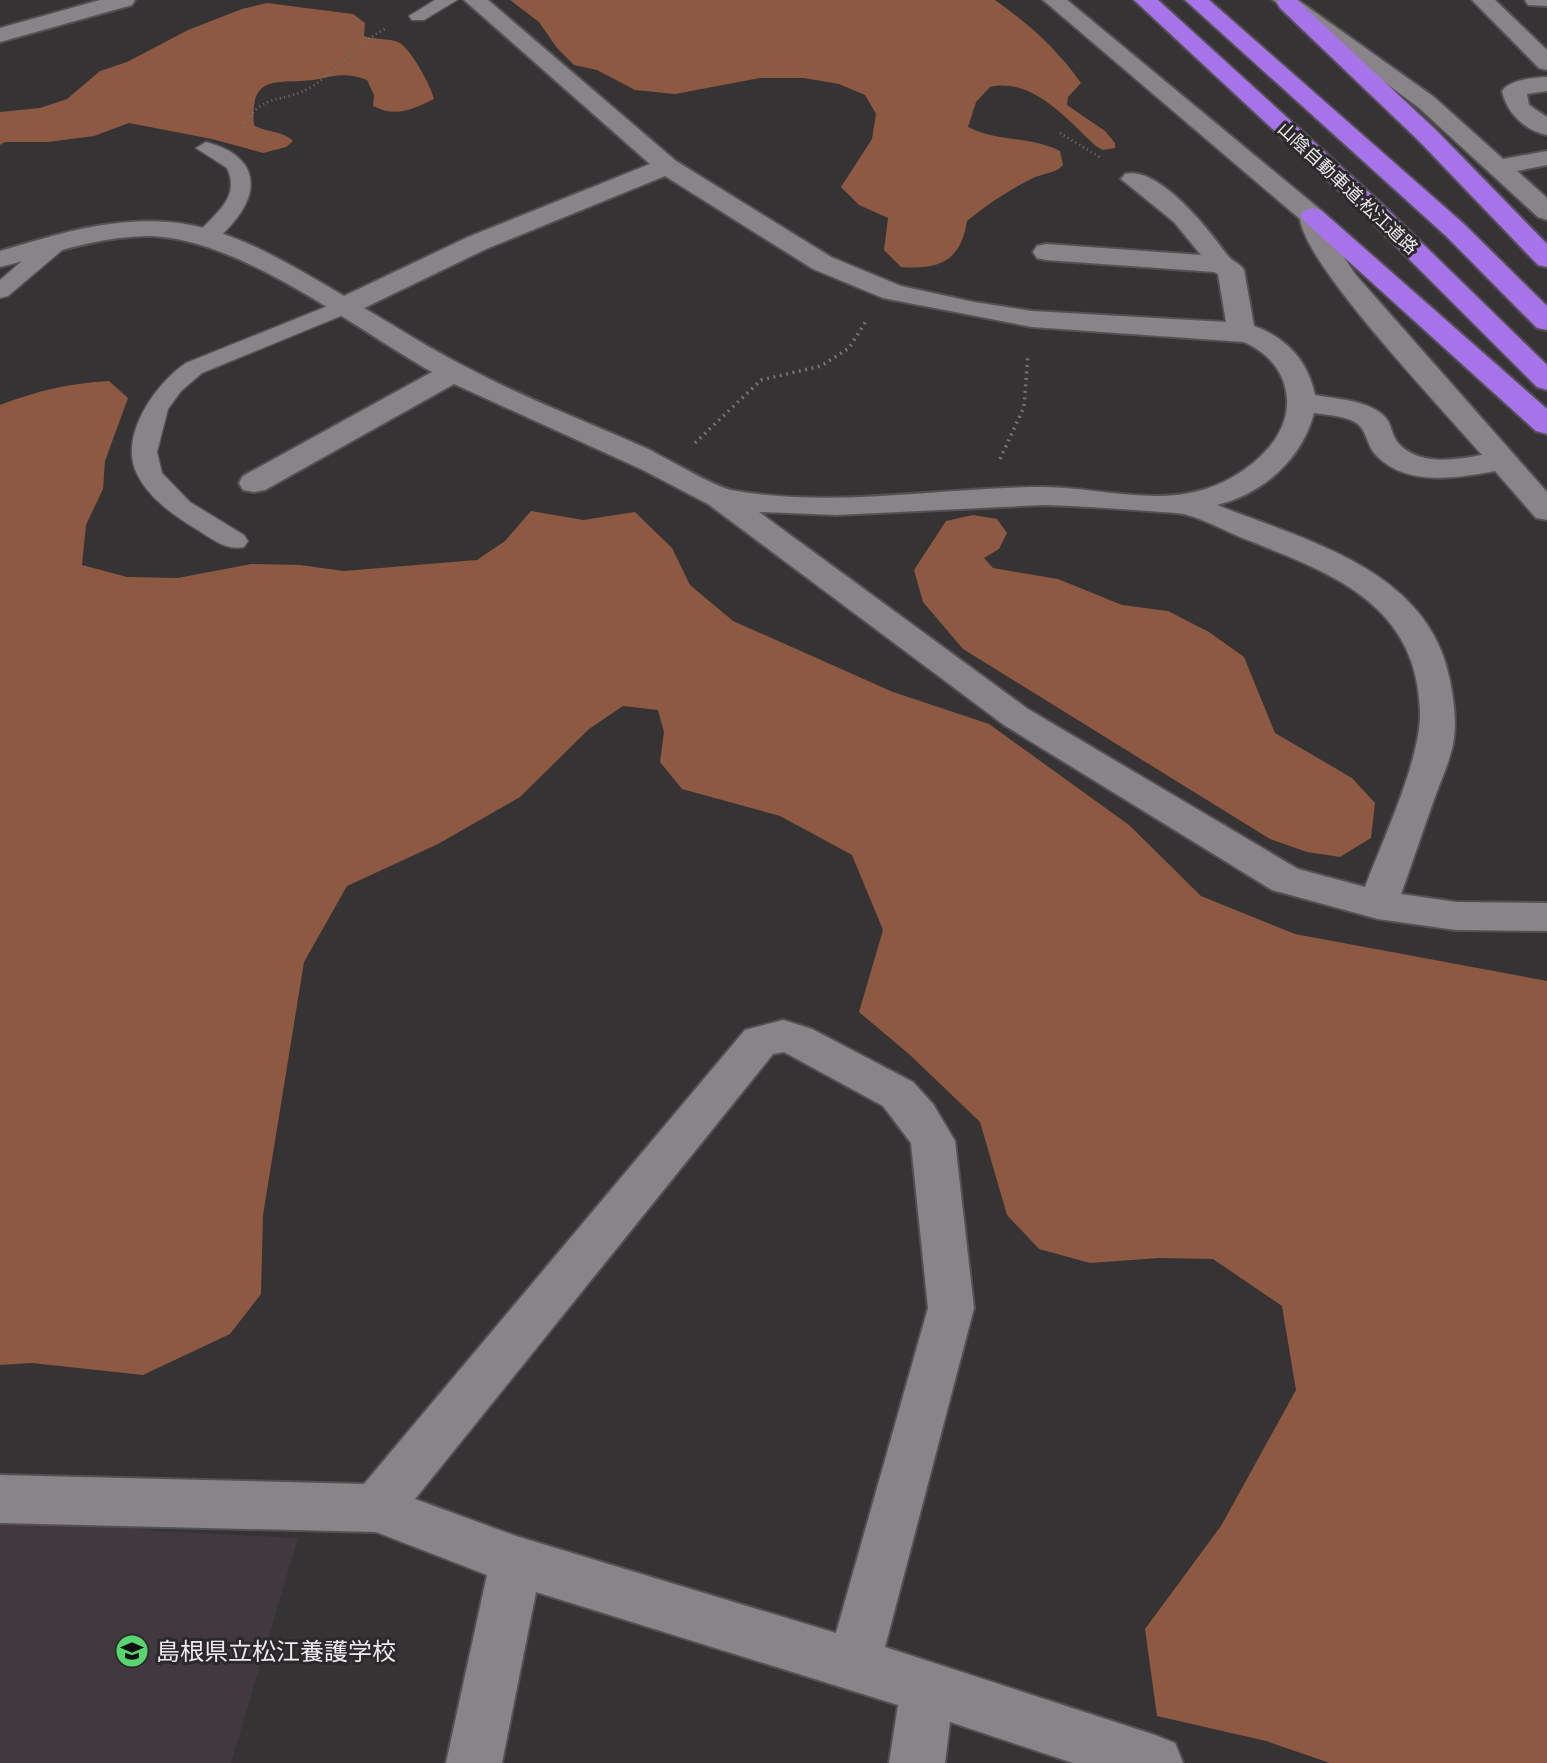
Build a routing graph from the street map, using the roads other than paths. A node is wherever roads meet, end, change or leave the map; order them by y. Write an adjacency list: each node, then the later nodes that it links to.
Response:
1 (124, 0): 12 (street)
2 (448, 0): 11 (lane)
3 (475, 0): 18 (street)
4 (1054, 0): 22 (street)
5 (1144, 0): 32 (highway, 山陰自動車道;松江道路)
6 (1196, 0): 29 (highway, 山陰自動車道;松江道路)
7 (1483, 0): 13 (street)
8 (1536, 0): 9 (street)
9 (1547, 1)
10 (1286, 2): 19 (street); 25 (highway)
11 (418, 16)
12 (0, 35)
13 (1547, 63)
14 (1547, 84): 15 (street)
15 (1547, 128)
16 (206, 148): 23 (lane)
17 (1547, 158): 19 (street)
18 (667, 166): 28 (street); 30 (street)
19 (1499, 167): 21 (street)
20 (1134, 179): 26 (street)
21 (1547, 212)
22 (1313, 216): 34 (highway); 35 (street)
23 (206, 237): 27 (street); 28 (street)
24 (1046, 253): 26 (street)
25 (1547, 259)
26 (1220, 264): 30 (street)
27 (3, 277)
28 (345, 306): 31 (street); 40 (lane)
29 (1547, 322)
30 (1241, 331): 33 (street)
31 (454, 372): 36 (street); 37 (street)
32 (1547, 381)
33 (1302, 402): 35 (street); 38 (street)
34 (1547, 425)
35 (1503, 460): 39 (street)
36 (254, 483)
37 (719, 497): 38 (street); 41 (street)
38 (1180, 502): 41 (street)
39 (1547, 510)
40 (235, 541)
41 (1378, 905): 42 (street)
42 (1547, 916)
43 (0, 1499): 44 (street)
44 (376, 1508): 45 (street); 46 (street)
45 (516, 1561): 46 (street); 48 (street)
46 (854, 1665): 47 (street)
47 (927, 1687): 49 (street); 50 (street)
48 (474, 1763)
49 (917, 1763)
50 (1155, 1763)

